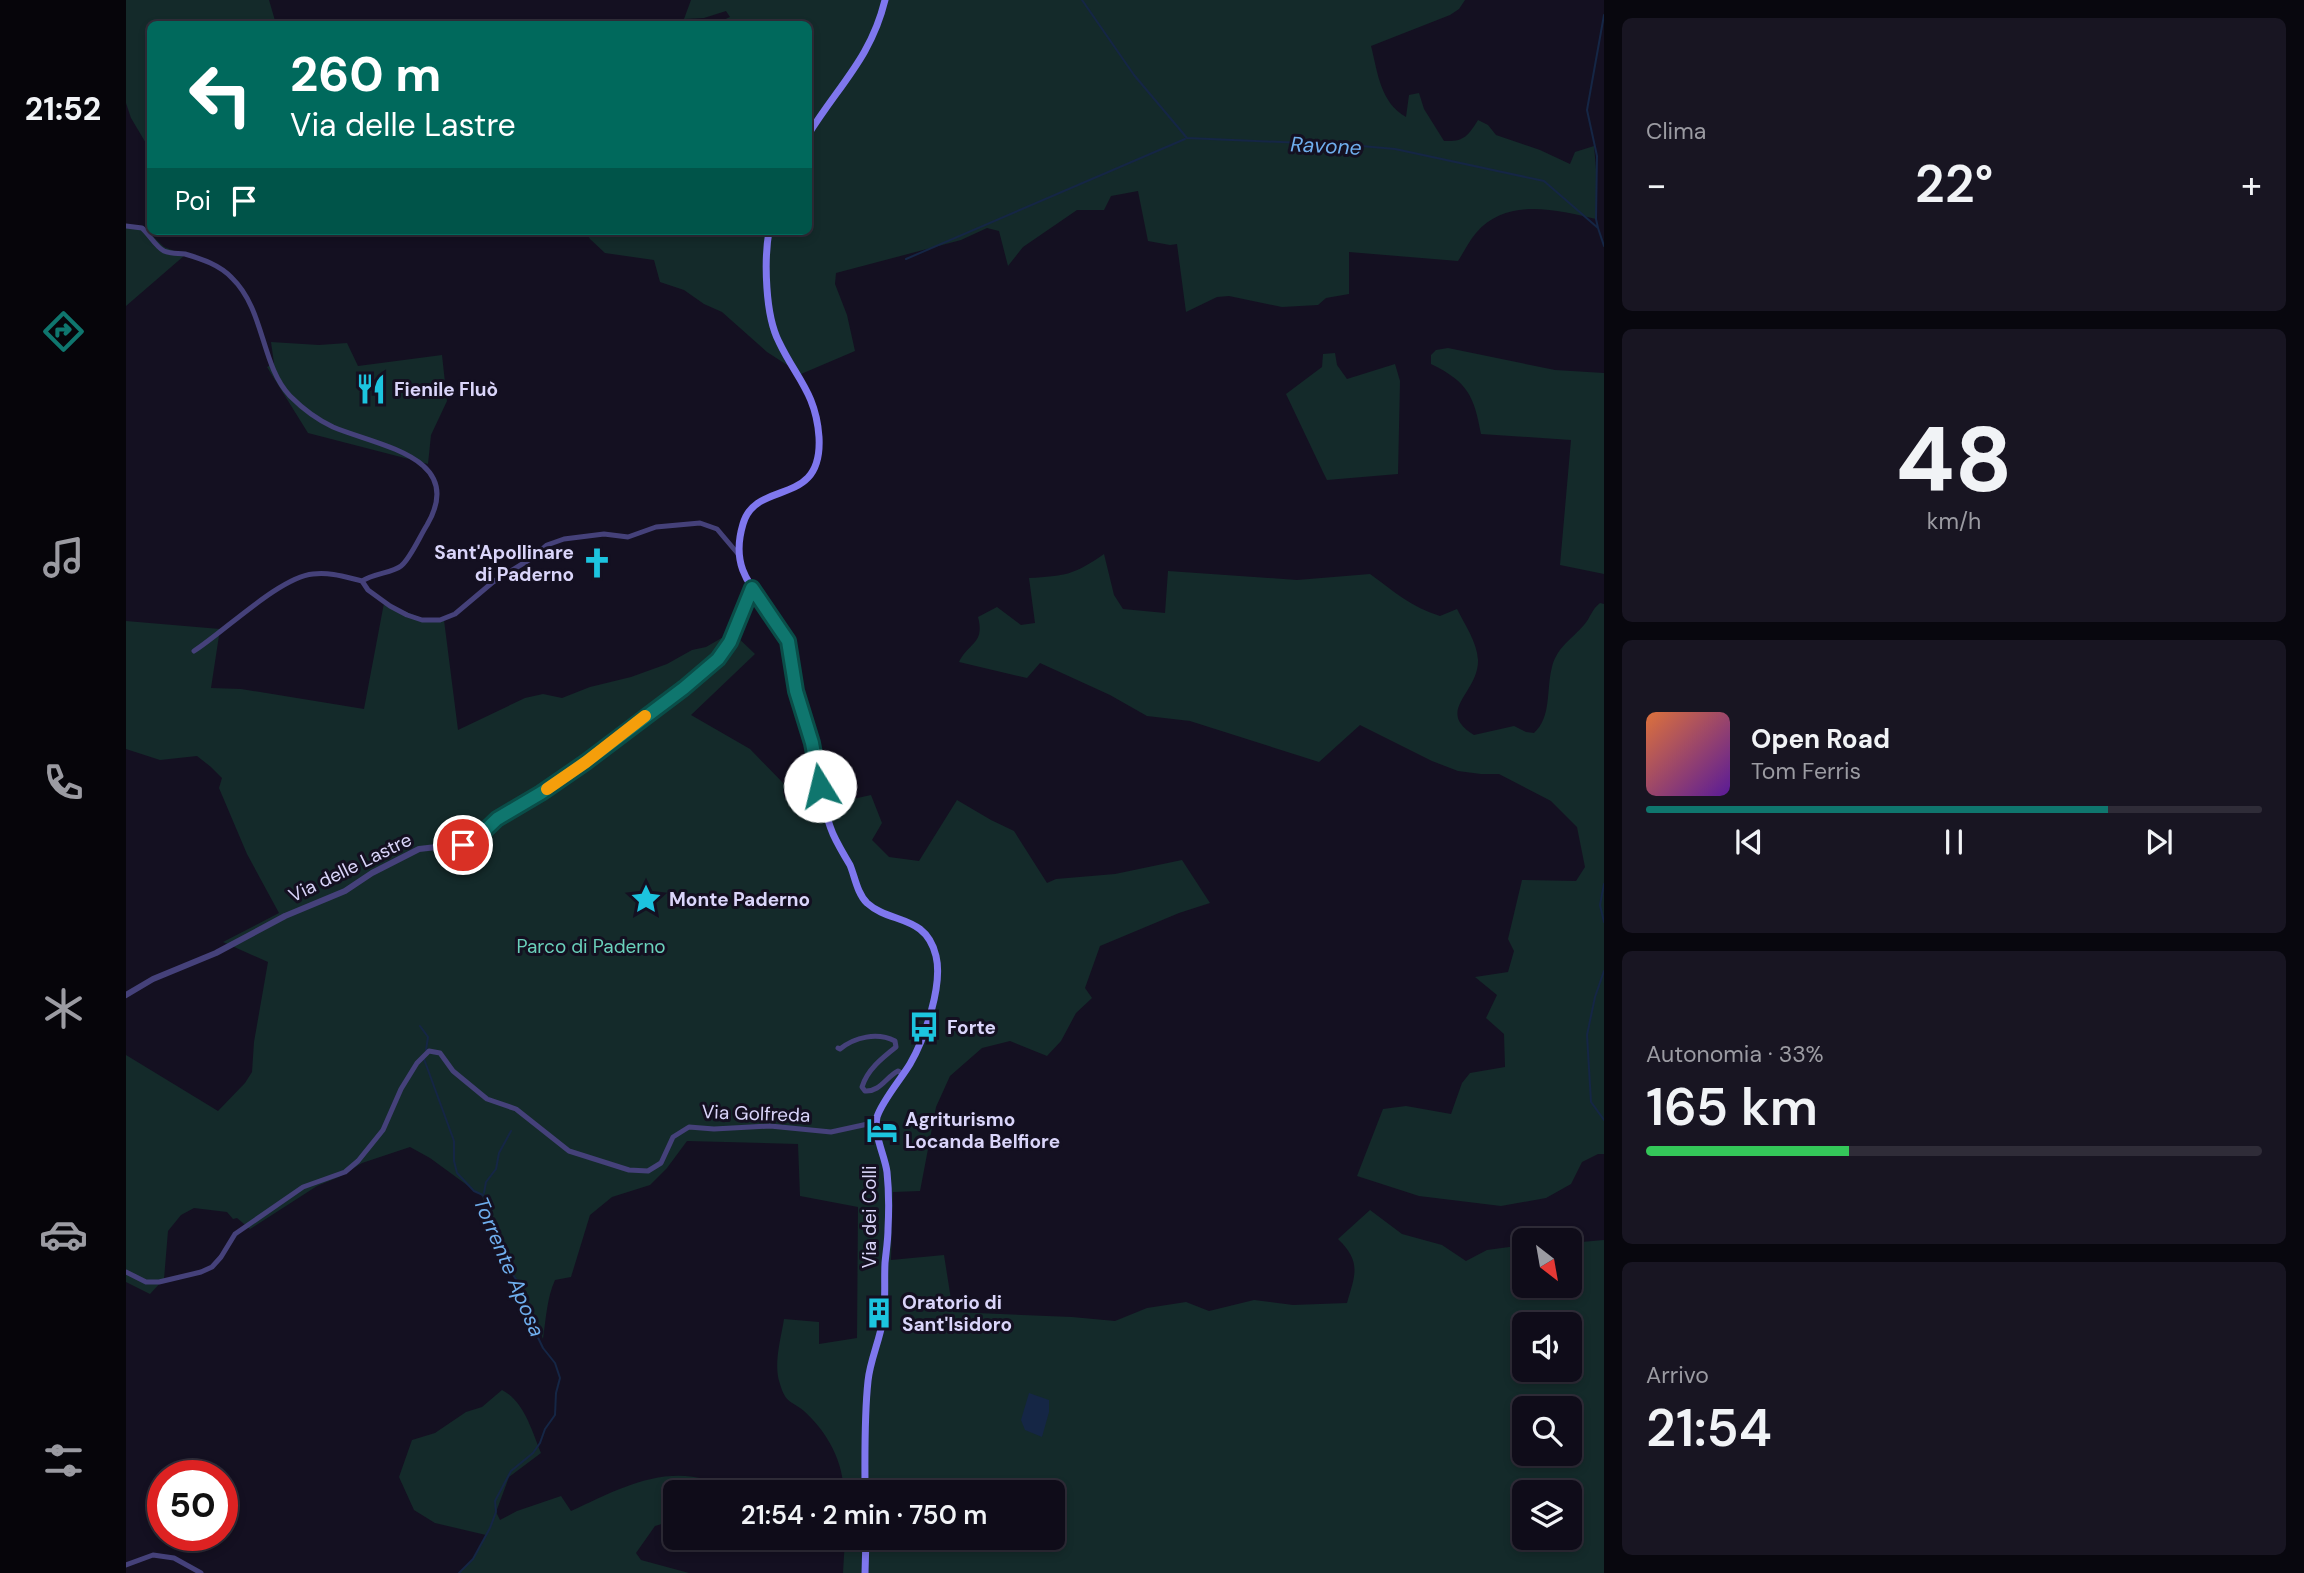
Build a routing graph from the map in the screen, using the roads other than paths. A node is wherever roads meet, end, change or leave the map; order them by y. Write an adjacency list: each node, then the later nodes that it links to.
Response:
1 (885, 0): 2 (main road)
2 (812, 129)
3 (126, 226): 4 (street)
4 (147, 234)
5 (148, 235): 8 (street)
6 (769, 235): 7 (main road)
7 (739, 555): 8 (street); 9 (main road)
8 (362, 581): 10 (street)
9 (752, 588): 11 (street, Via delle Lastre); 13 (main road)
10 (194, 651)
11 (126, 995)
12 (838, 1048): 13 (street)
13 (903, 1074): 14 (main road)
14 (877, 1122): 15 (street, Via Golfreda); 16 (main road, Via dei Colli)
15 (126, 1272)
16 (865, 1480)
17 (865, 1550): 20 (main road)
18 (126, 1565): 19 (street)
19 (201, 1573)
20 (864, 1573)

